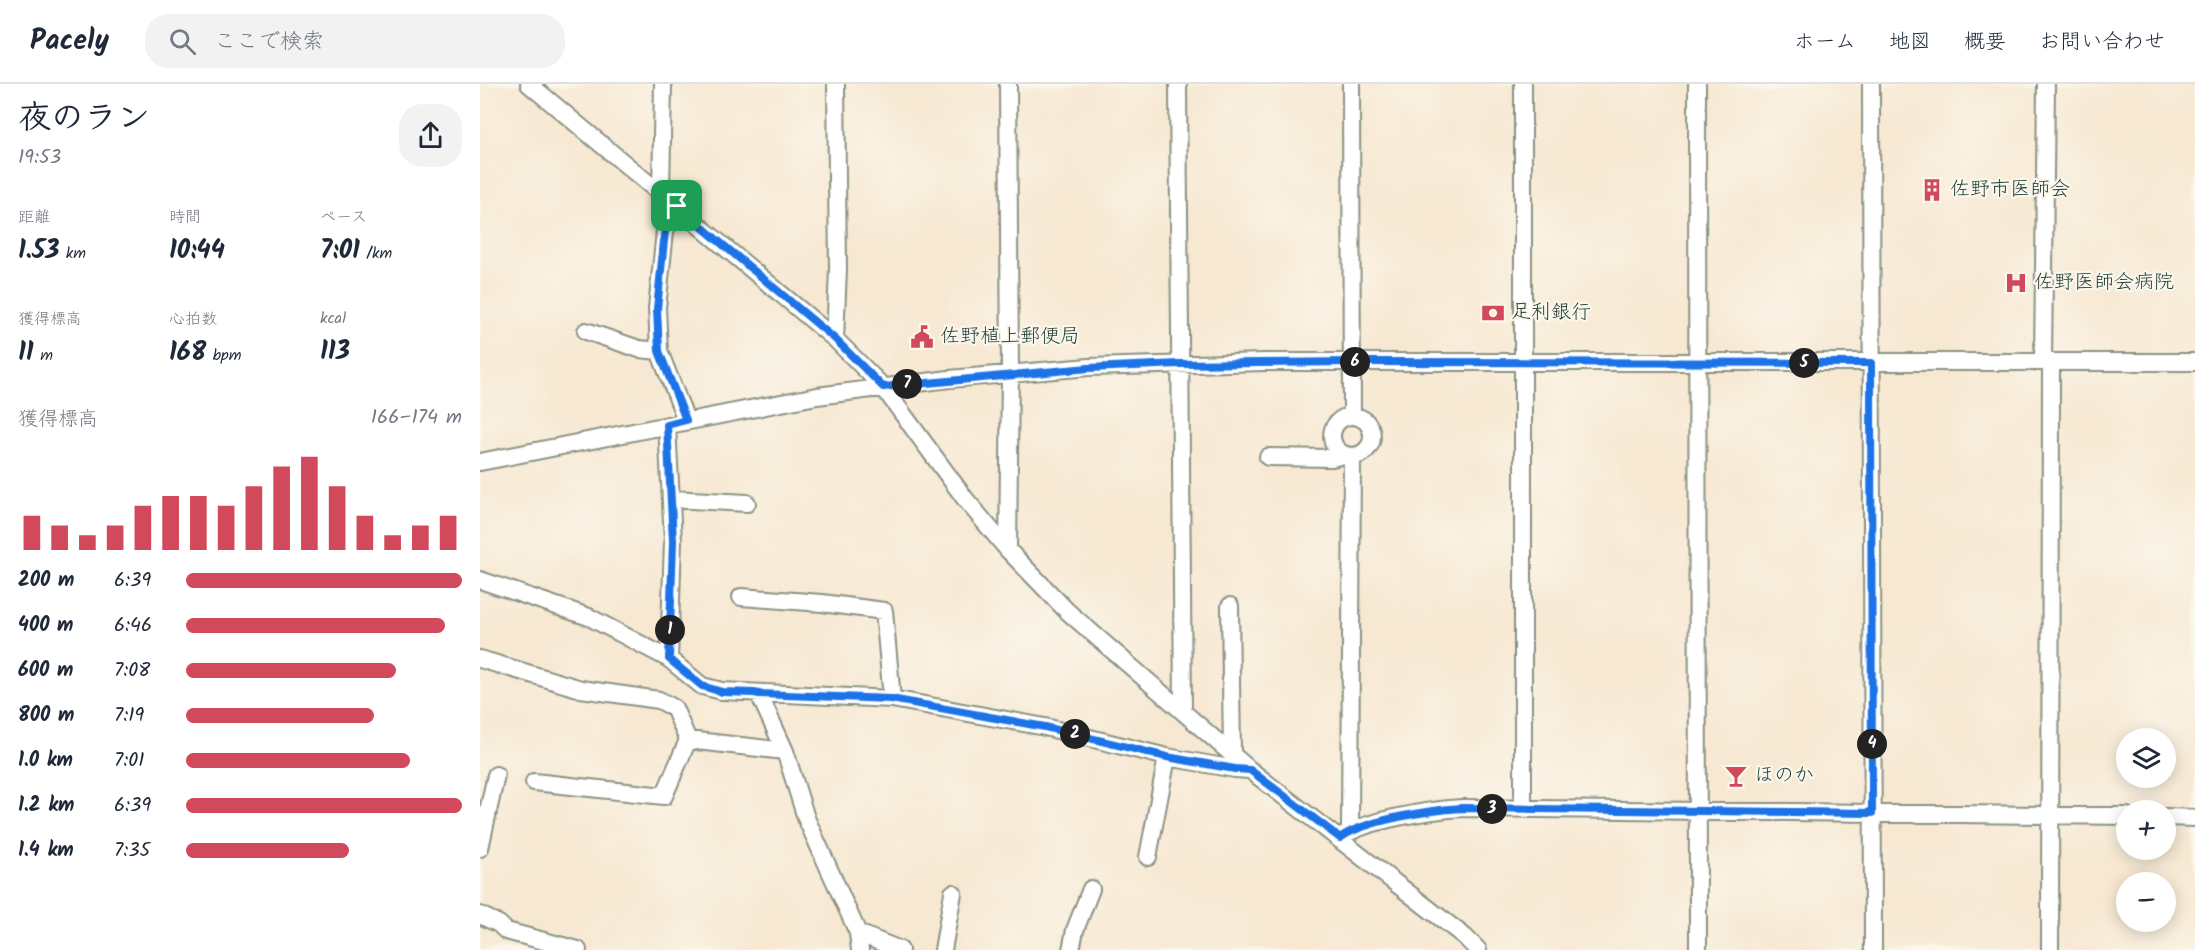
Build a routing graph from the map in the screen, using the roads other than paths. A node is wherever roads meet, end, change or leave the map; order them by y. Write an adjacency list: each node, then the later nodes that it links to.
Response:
1 (529, 84): 11 (street)
2 (663, 84): 11 (street)
3 (836, 84): 14 (street)
4 (1008, 84): 23 (street)
5 (1178, 84): 22 (street)
6 (1351, 84): 16 (street)
7 (1523, 84): 17 (street)
8 (1697, 84): 20 (street)
9 (1871, 84): 21 (street)
10 (2046, 84): 18 (street)
11 (661, 193): 12 (street)
12 (677, 206): 14 (street); 15 (street)
13 (586, 331): 15 (street)
14 (835, 339): 24 (street)
15 (659, 351): 26 (street)
16 (1352, 362): 17 (street); 22 (street); 25 (street)
17 (1524, 362): 20 (street); 49 (street)
18 (2047, 362): 19 (street); 21 (street); 52 (street)
19 (2195, 362)
20 (1698, 363): 21 (street); 50 (street)
21 (1871, 363): 51 (street)
22 (1179, 364): 23 (street); 41 (street)
23 (1010, 374): 24 (street); 33 (street)
24 (883, 387): 26 (street); 33 (street)
25 (1352, 416): 28 (street); 28 (street)
26 (686, 420): 27 (street)
27 (667, 425): 30 (street); 31 (street)
28 (1348, 456): 29 (street); 56 (street)
29 (1268, 457)
30 (480, 462)
31 (672, 499): 32 (street); 38 (street)
32 (747, 503)
33 (1008, 550): 41 (street)
34 (480, 580): 38 (street)
35 (741, 597): 40 (street)
36 (1230, 606): 44 (street)
37 (480, 659): 42 (street)
38 (669, 659): 39 (street)
39 (759, 694): 40 (street); 43 (street)
40 (891, 699): 45 (street)
41 (1183, 710): 44 (street)
42 (688, 740): 43 (street); 48 (street)
43 (785, 752): 62 (street)
44 (1232, 754): 46 (street)
45 (1167, 757): 46 (street); 58 (street)
46 (1250, 770): 56 (street)
47 (496, 774): 57 (street)
48 (534, 782)
49 (1523, 809): 50 (street); 56 (street)
50 (1697, 811): 51 (street); 68 (street)
51 (1872, 813): 52 (street); 69 (street)
52 (2052, 814): 53 (street); 70 (street)
53 (2116, 816)
54 (2176, 817): 55 (street)
55 (2195, 818)
56 (1345, 834): 67 (street)
57 (480, 848)
58 (1148, 857)
59 (1091, 889): 66 (street)
60 (953, 893): 65 (street)
61 (480, 915): 63 (street)
62 (859, 942): 64 (street)
63 (578, 950)
64 (900, 950)
65 (943, 950)
66 (1071, 950)
67 (1478, 950)
68 (1698, 950)
69 (1873, 950)
70 (2050, 950)

